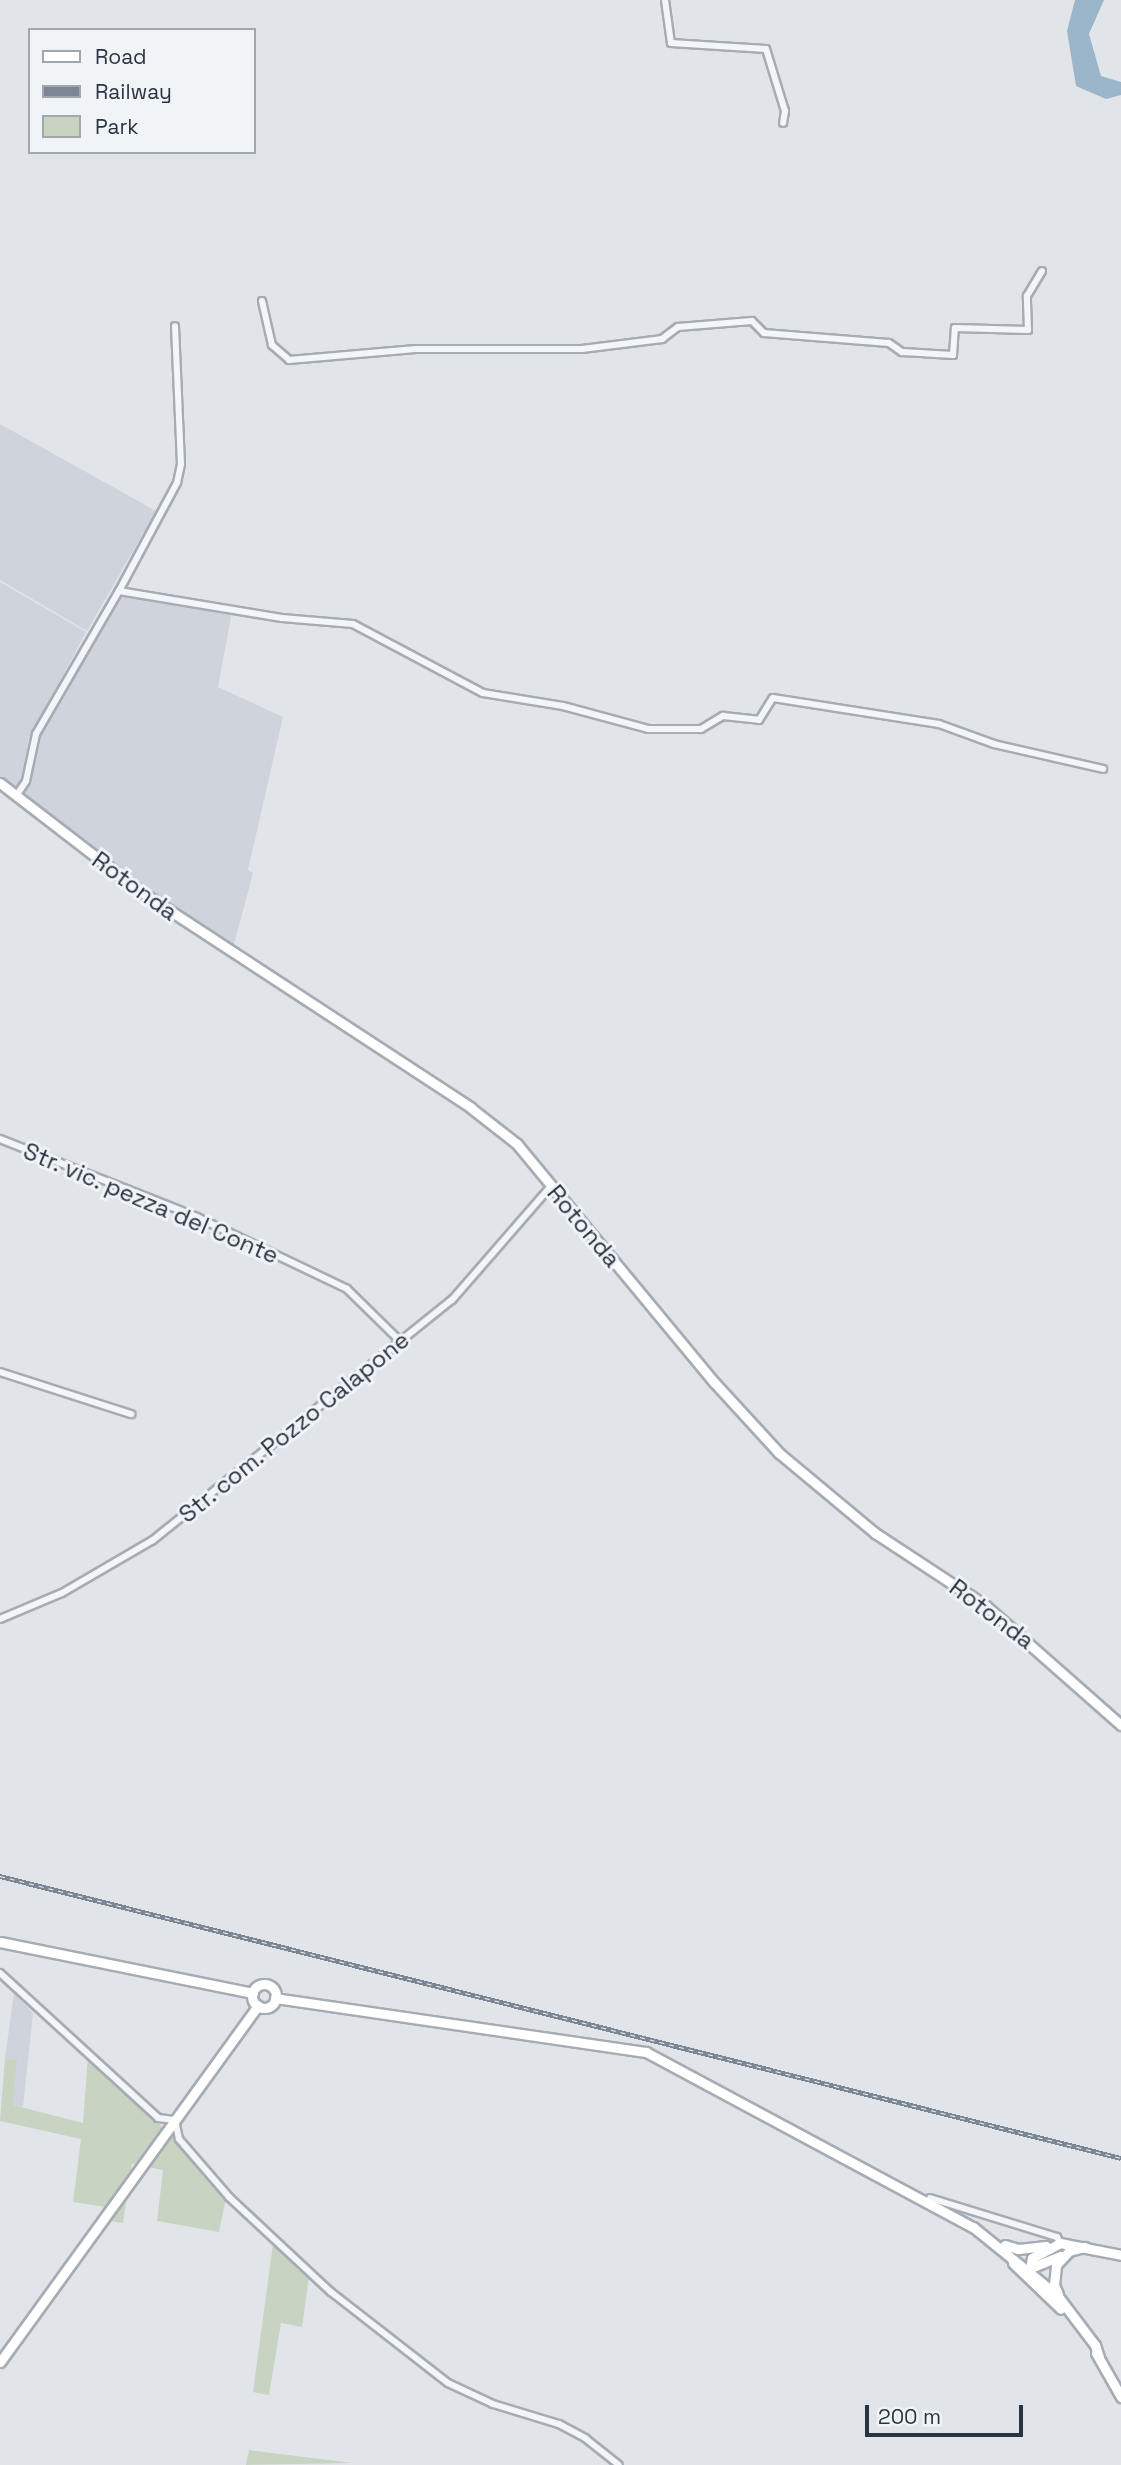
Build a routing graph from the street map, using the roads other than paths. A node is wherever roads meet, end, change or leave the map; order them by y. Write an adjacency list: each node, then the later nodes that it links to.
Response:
1 (665, 0): 2 (street)
2 (783, 122)
3 (1042, 271): 4 (street)
4 (262, 301)
5 (175, 326): 6 (street)
6 (119, 591): 7 (street); 9 (street)
7 (1103, 769)
8 (0, 783): 9 (main road, Rotonda)
9 (16, 796): 11 (main road, Rotonda)
10 (0, 1139): 12 (street, Str. vic. pezza del Conte)
11 (551, 1186): 12 (street, Str. com. Pozzo Calapone); 16 (main road, Rotonda)
12 (400, 1341): 15 (street, Str. com. Pozzo Calapone)
13 (0, 1372): 14 (street)
14 (131, 1414)
15 (0, 1619)
16 (1121, 1725)
17 (0, 1942): 19 (main road)
18 (0, 1973): 22 (street)
19 (253, 1993): 20 (main road); 21 (main road)
20 (275, 1998): 21 (main road); 25 (main road)
21 (258, 2006): 22 (main road)
22 (175, 2120): 23 (main road); 24 (street)
23 (162, 2139): 24 (street); 36 (main road)
24 (179, 2139): 38 (street)
25 (909, 2196): 26 (main road); 27 (main road)
26 (929, 2201): 28 (street); 28 (main road); 32 (main road)
27 (983, 2240): 32 (main road); 33 (main road)
28 (1058, 2243): 29 (main road); 32 (main road)
29 (1090, 2247): 30 (main road); 31 (main road)
30 (1063, 2255): 32 (main road); 34 (main road)
31 (1121, 2255)
32 (1029, 2269): 33 (main road); 34 (main road)
33 (1058, 2306): 35 (main road)
34 (1095, 2345): 35 (main road)
35 (1099, 2357): 37 (main road)
36 (0, 2362)
37 (1121, 2397)
38 (619, 2465)

